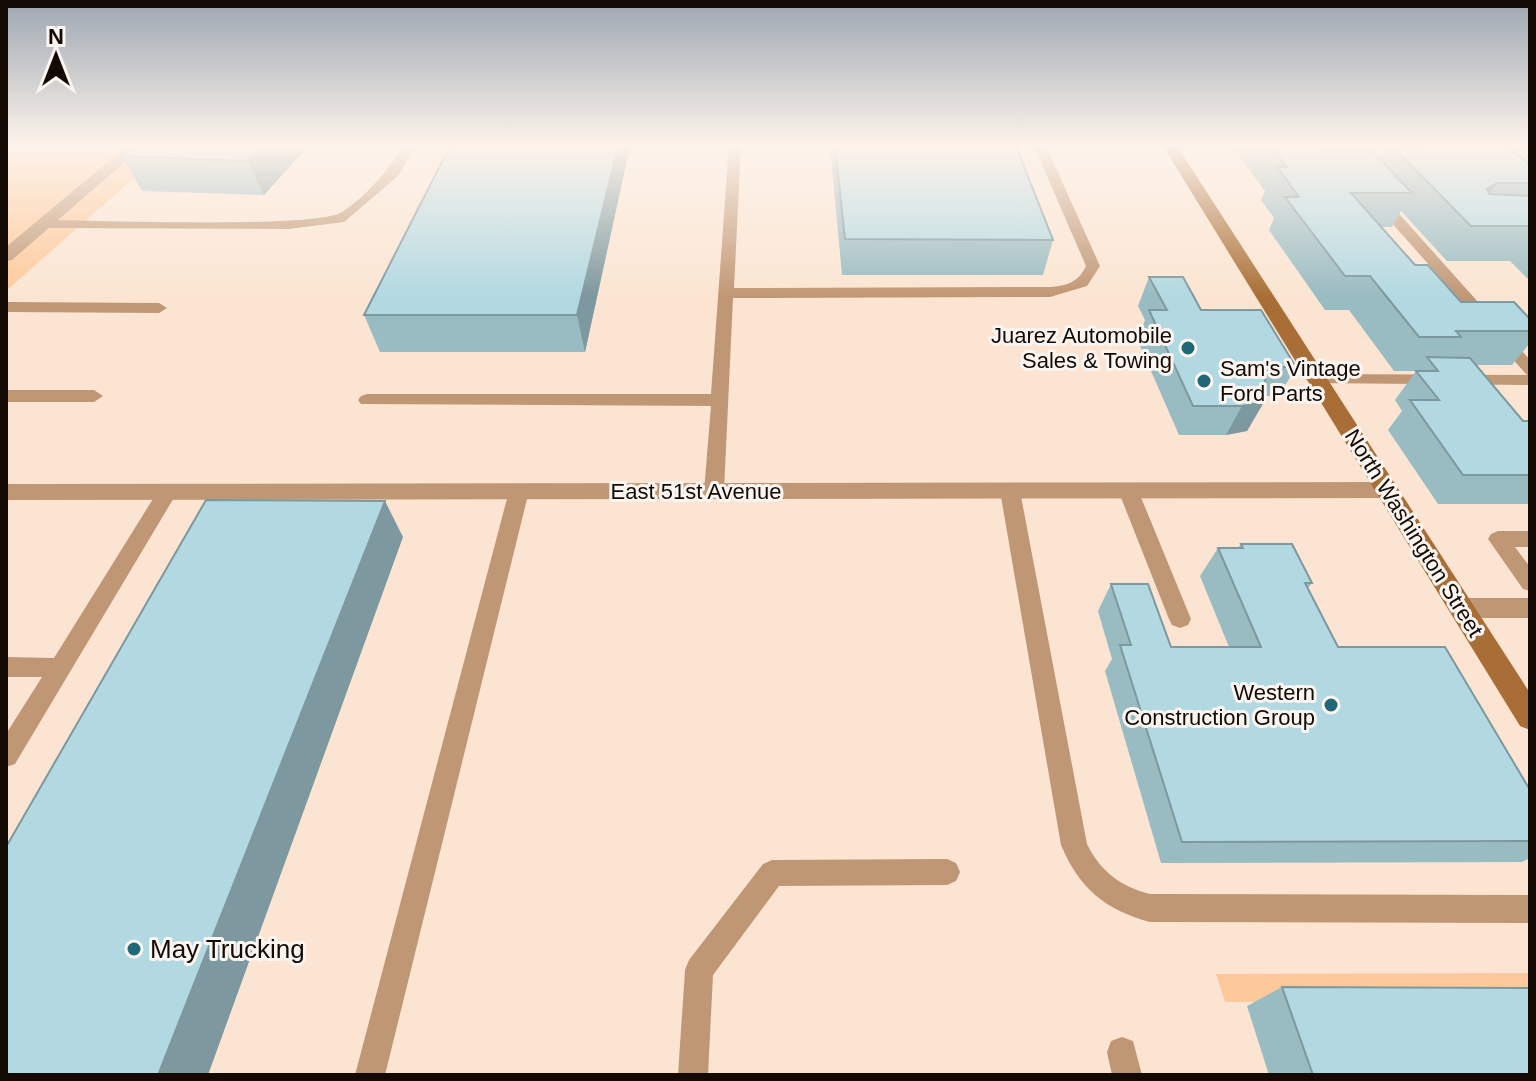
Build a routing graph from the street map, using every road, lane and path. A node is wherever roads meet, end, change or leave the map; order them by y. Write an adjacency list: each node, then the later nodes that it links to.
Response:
1 (76, 196): 7 (street)
2 (367, 196): 7 (lane)
3 (732, 196): 9 (lane)
4 (1062, 196): 9 (lane)
5 (1202, 196): 13 (main road, North Washington Street)
6 (1376, 196): 12 (lane)
7 (44, 224): 8 (street)
8 (6, 256)
9 (726, 293): 18 (lane)
10 (6, 307): 11 (lane)
11 (159, 308)
12 (1530, 370)
13 (1317, 379): 14 (lane); 20 (main road, North Washington Street)
14 (1530, 380)
15 (6, 396): 16 (lane)
16 (94, 396)
17 (367, 400): 18 (lane)
18 (719, 400): 23 (lane)
19 (1128, 490): 20 (street, East 51st Avenue); 24 (street, East 51st Avenue); 30 (lane)
20 (1387, 490): 28 (main road, North Washington Street)
21 (168, 491): 22 (street, East 51st Avenue); 25 (street, East 51st Avenue); 32 (lane)
22 (519, 491): 23 (street, East 51st Avenue); 37 (lane)
23 (714, 491): 24 (street, East 51st Avenue)
24 (1010, 491): 36 (lane)
25 (6, 492)
26 (1530, 539): 27 (lane)
27 (1530, 583)
28 (1462, 608): 29 (street); 33 (main road, North Washington Street)
29 (1530, 608)
30 (1180, 619)
31 (6, 667): 32 (lane)
32 (60, 668): 34 (lane)
33 (1526, 704)
34 (6, 756)
35 (947, 872): 38 (lane)
36 (1530, 909)
37 (370, 1075)
38 (693, 1075)

